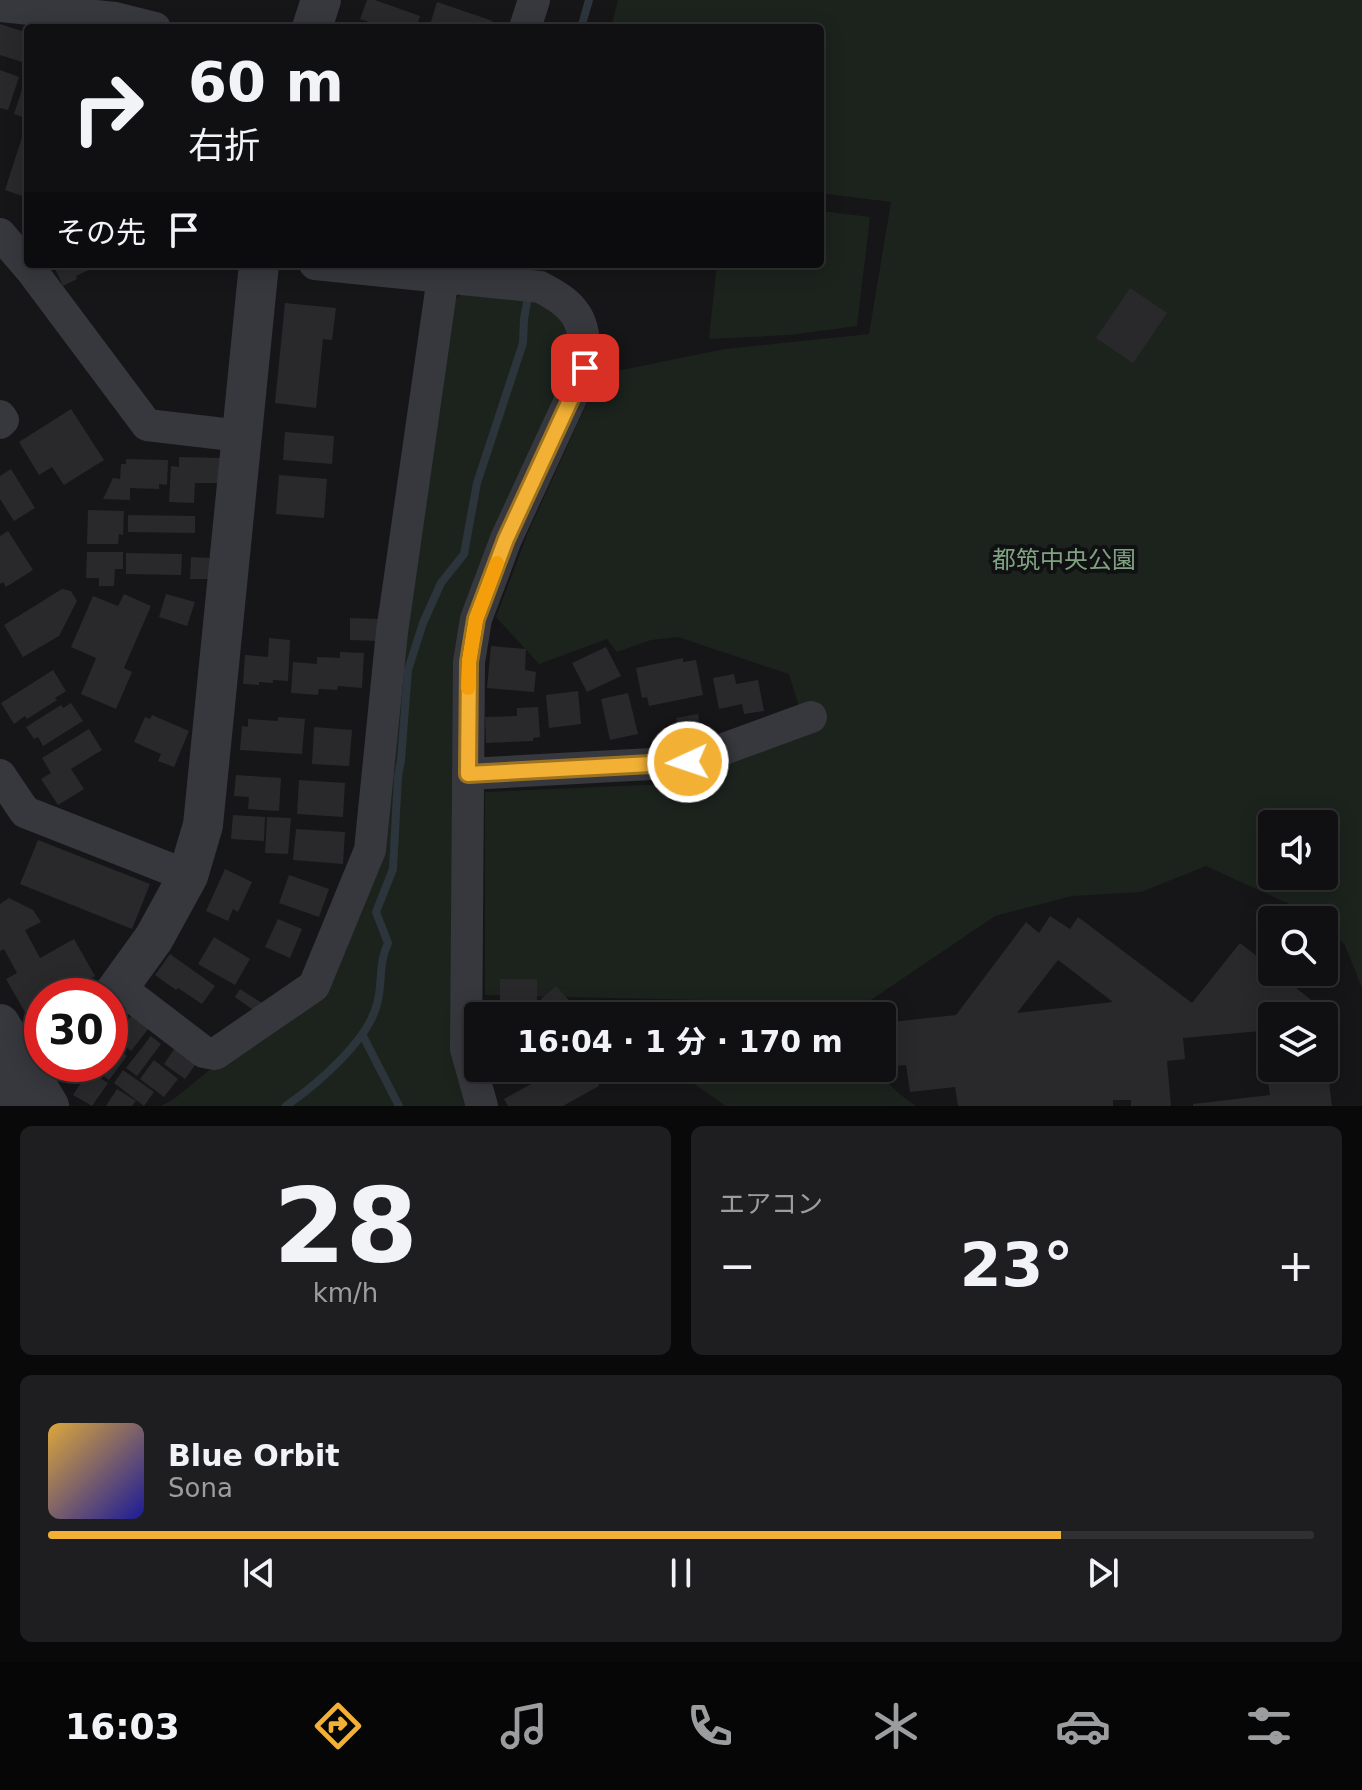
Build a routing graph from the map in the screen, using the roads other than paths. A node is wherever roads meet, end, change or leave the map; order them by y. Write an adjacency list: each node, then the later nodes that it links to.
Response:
1 (321, 0): 5 (street)
2 (534, 0): 6 (street)
3 (0, 6): 4 (street)
4 (113, 23)
5 (313, 24)
6 (526, 24)
7 (0, 234): 8 (street)
8 (24, 259)
9 (33, 268): 15 (street)
10 (259, 268): 15 (street)
11 (369, 268): 12 (street)
12 (451, 274): 17 (street); 21 (street)
13 (0, 416): 14 (street)
14 (0, 423)
15 (241, 436): 19 (street)
16 (811, 717): 17 (street)
17 (468, 774): 25 (street)
18 (0, 775): 19 (street)
19 (188, 876): 20 (street)
20 (126, 978)
21 (128, 1002)
22 (0, 1024): 24 (street)
23 (0, 1077): 24 (street)
24 (39, 1094)
25 (482, 1106)

